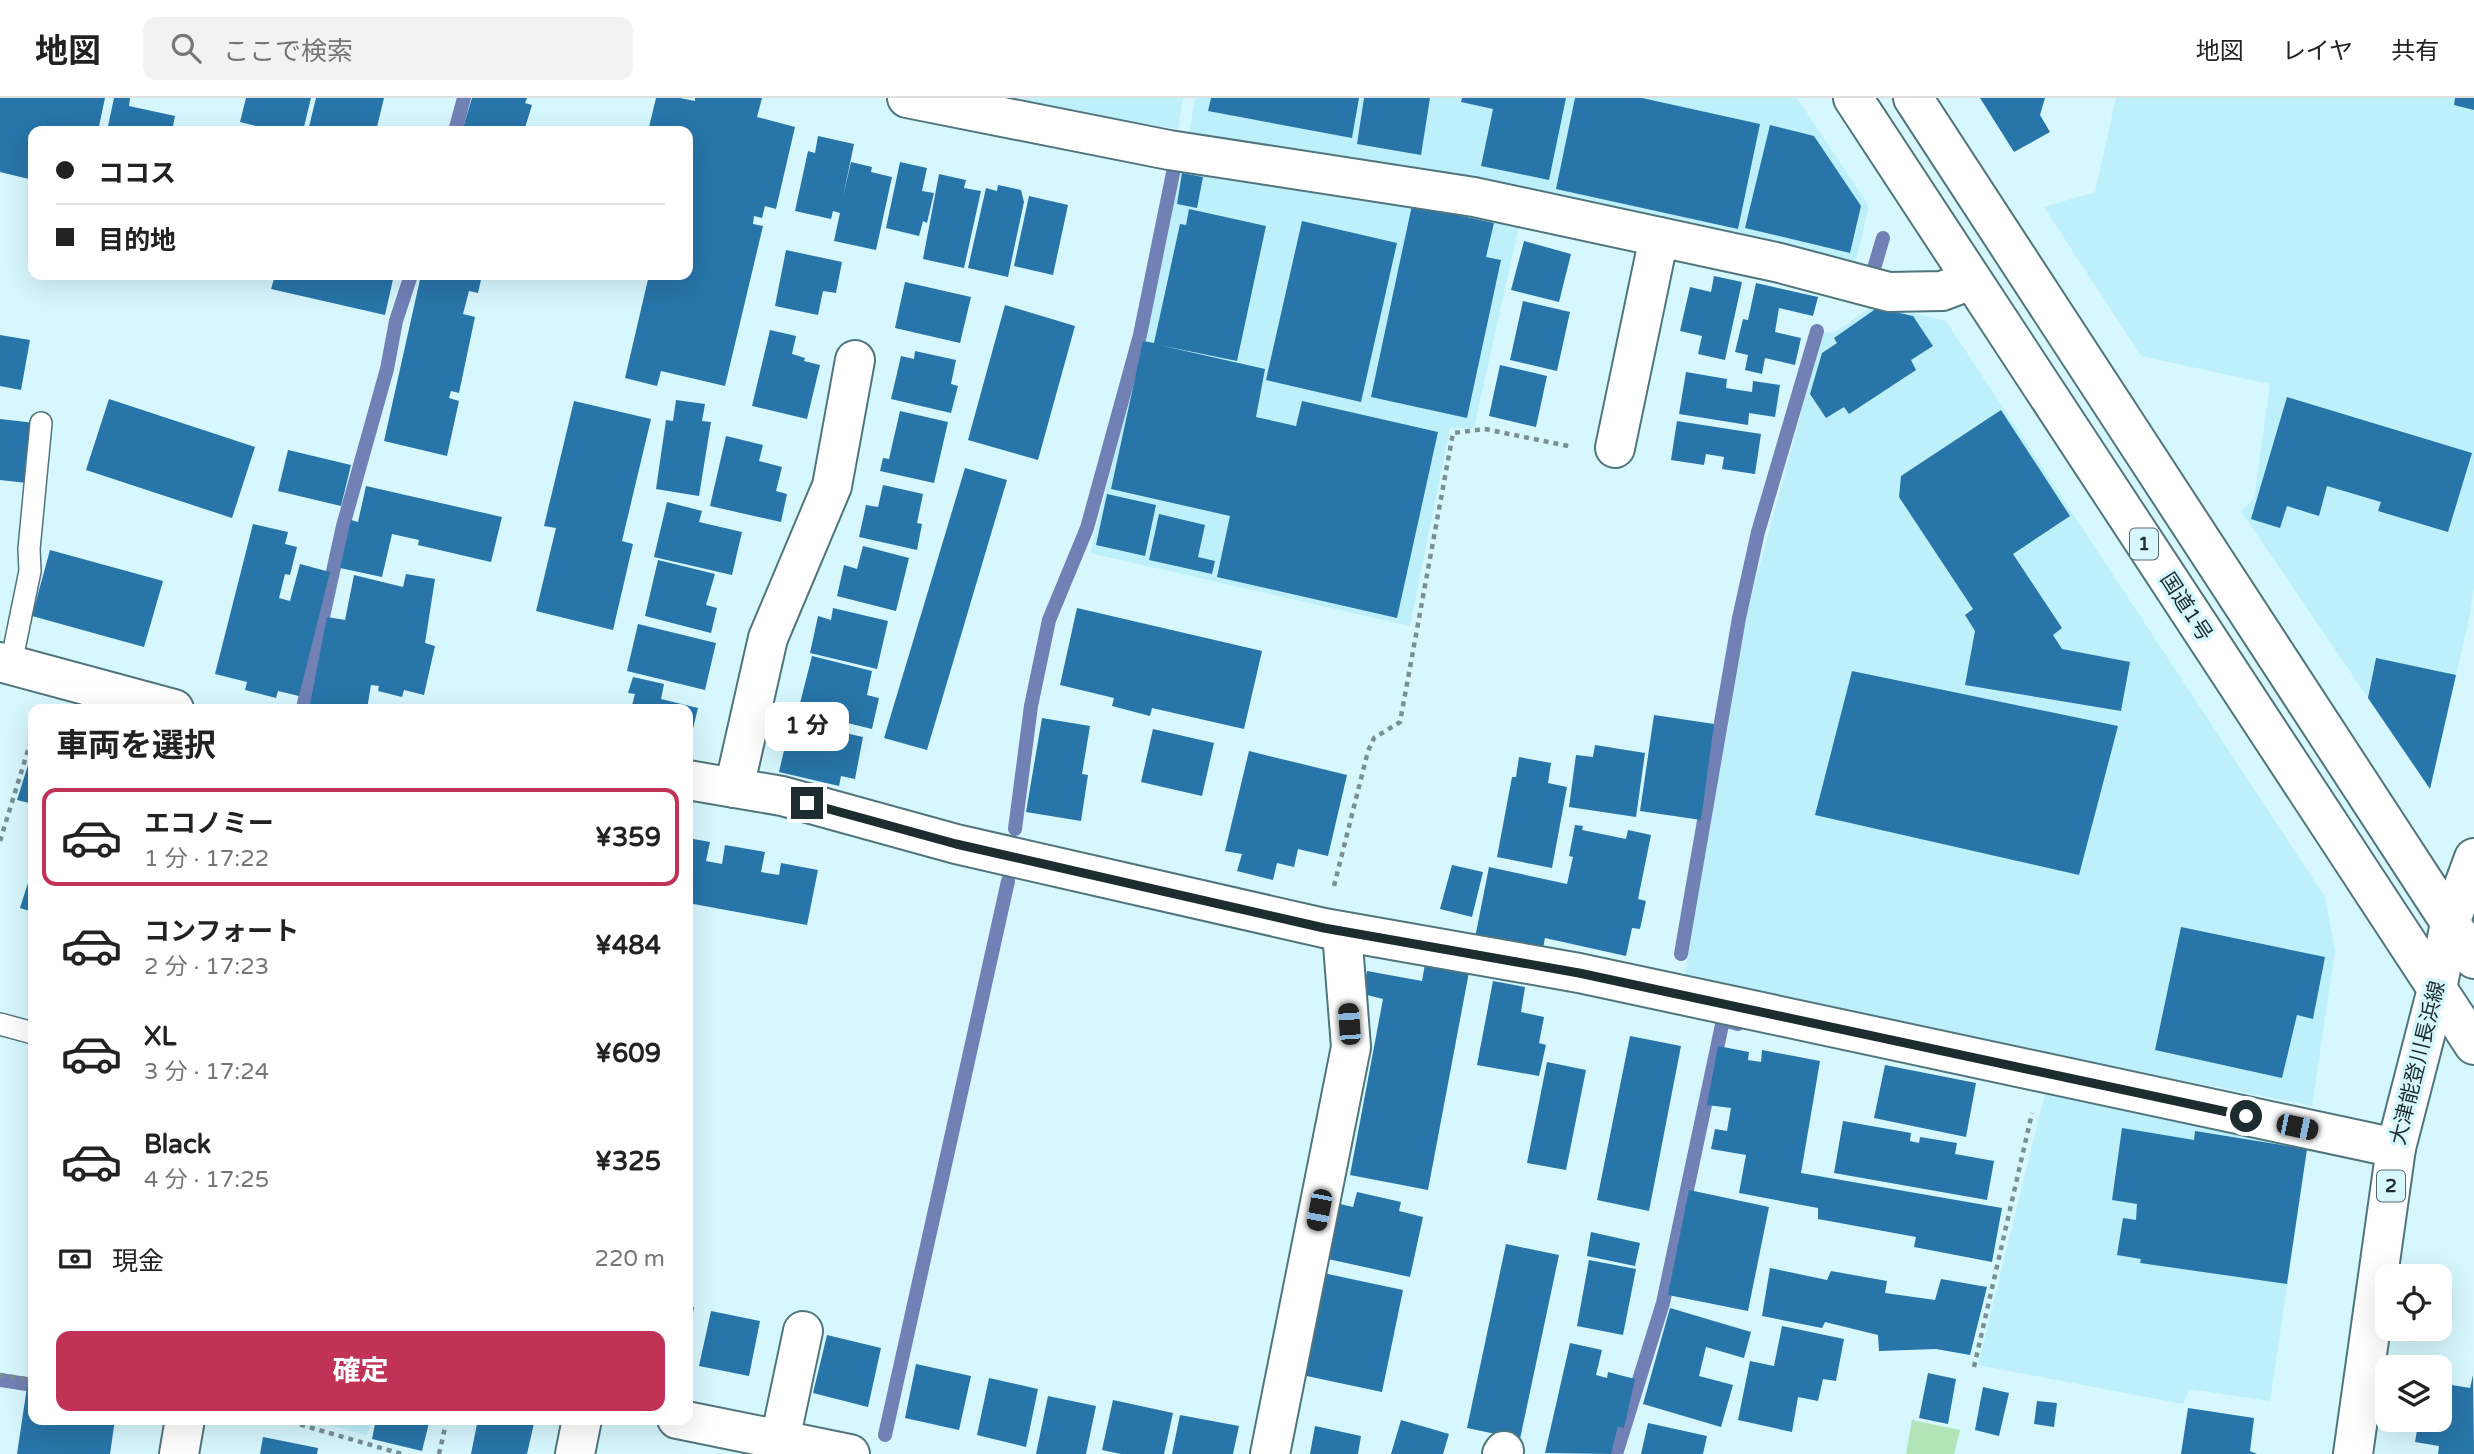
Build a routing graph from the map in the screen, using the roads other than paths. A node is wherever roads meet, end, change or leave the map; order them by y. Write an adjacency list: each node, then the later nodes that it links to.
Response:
1 (907, 98): 4 (main road)
2 (1853, 98): 5 (main road, 国道1号 / 1)
3 (1913, 98): 14 (main road, 1)
4 (1659, 237): 5 (main road); 8 (main road)
5 (1971, 280): 17 (main road, 国道1号 / 1)
6 (855, 359): 12 (main road)
7 (41, 423): 9 (lane)
8 (1615, 448)
9 (5, 663): 10 (main road)
10 (156, 704)
11 (693, 781): 12 (main road)
12 (734, 788): 15 (main road)
13 (2474, 858): 14 (main road, 大津能登川長浜線)
14 (2450, 923): 16 (main road, 1); 17 (main road, 大津能登川長浜線 / 2)
15 (1333, 930): 21 (main road); 30 (main road)
16 (2474, 959)
17 (2437, 989): 20 (main road, 国道1号 / 1); 21 (main road, 大津能登川長浜線 / 2)
18 (0, 1024): 19 (lane)
19 (28, 1031)
20 (2474, 1045)
21 (2396, 1148): 31 (main road, 大津能登川長浜線 / 2)
22 (803, 1331): 26 (main road)
23 (693, 1422): 26 (main road)
24 (184, 1425): 27 (main road)
25 (581, 1425): 28 (main road)
26 (780, 1440): 29 (main road)
27 (179, 1454)
28 (575, 1454)
29 (850, 1454)
30 (1270, 1454)
31 (2353, 1454)

